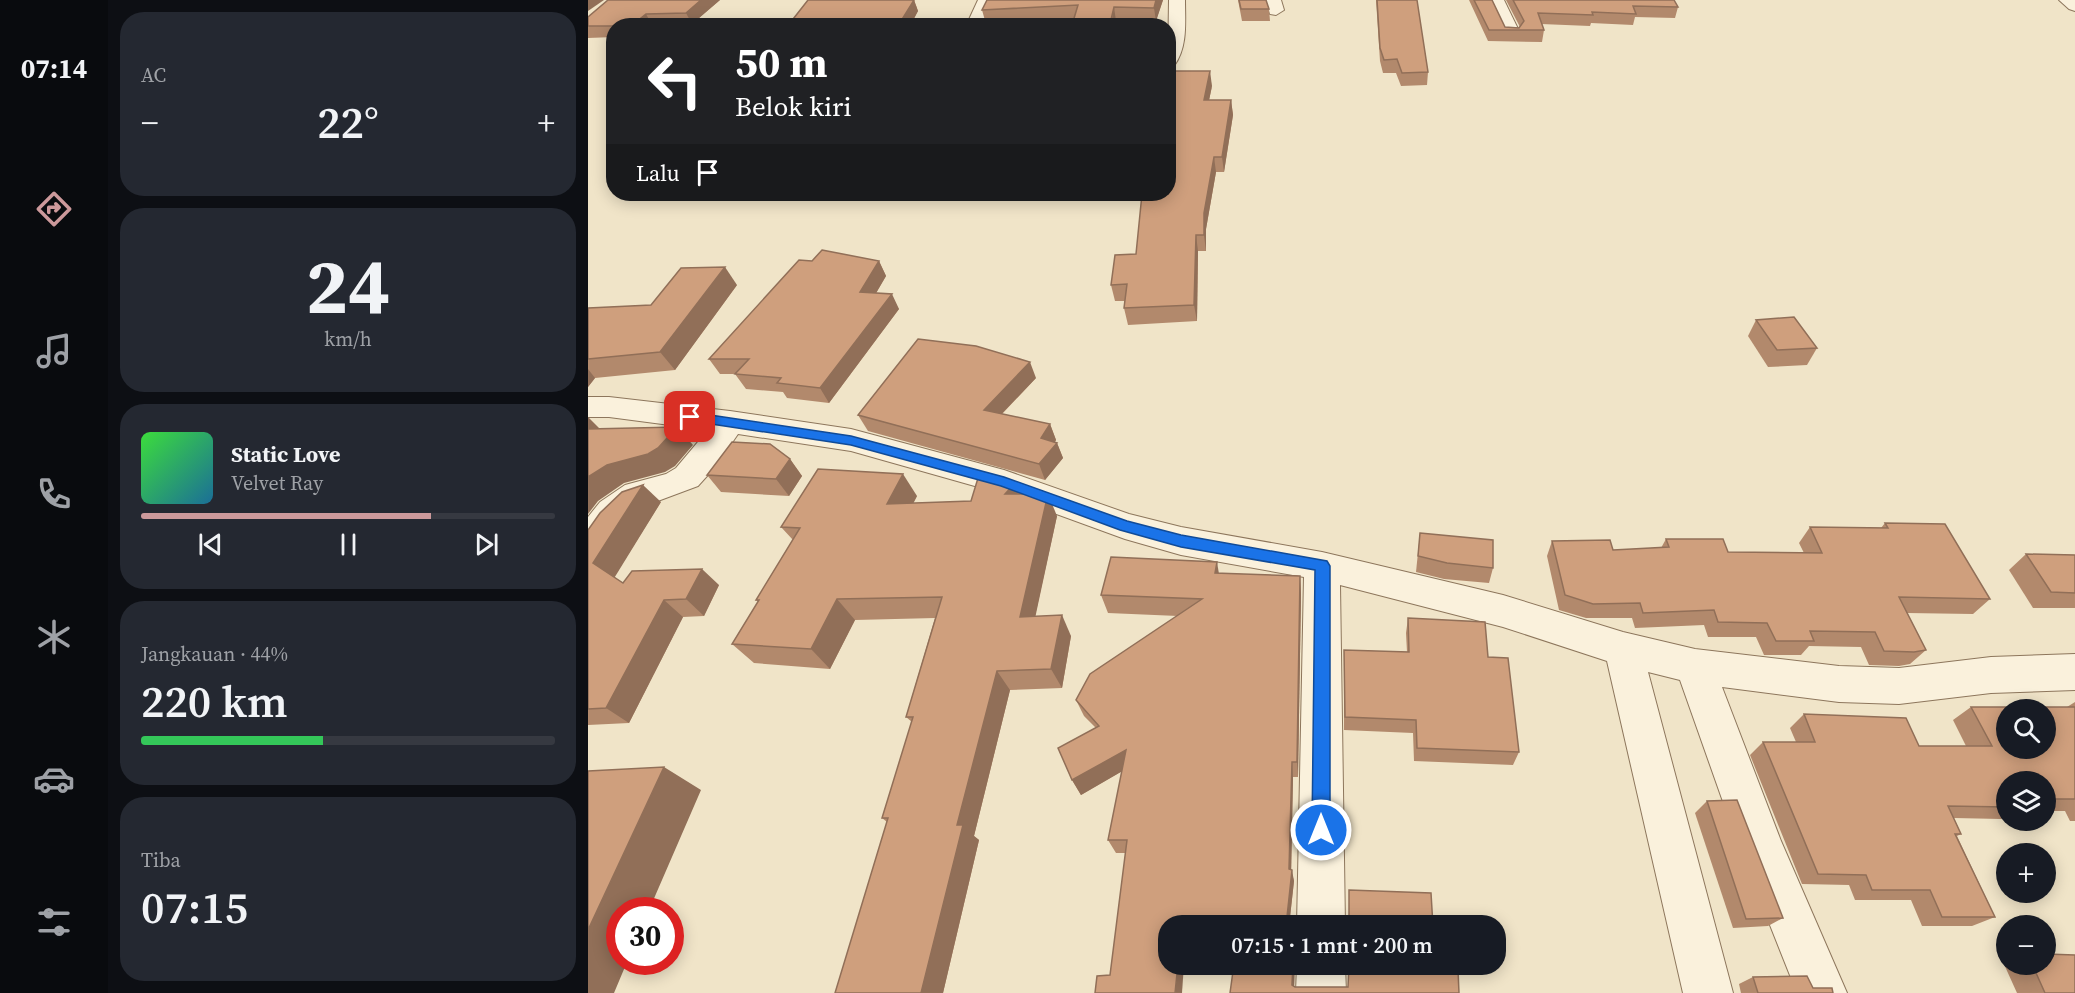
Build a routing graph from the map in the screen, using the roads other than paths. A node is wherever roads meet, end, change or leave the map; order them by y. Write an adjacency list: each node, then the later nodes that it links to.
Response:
1 (986, 0): 6 (street)
2 (1177, 0): 7 (street)
3 (1496, 0): 8 (street)
4 (2067, 0): 5 (street)
5 (2075, 6)
6 (978, 18)
7 (1176, 22)
8 (1511, 33)
9 (588, 407): 10 (street)
10 (730, 422): 11 (street); 12 (street)
11 (588, 546)
12 (1322, 566): 13 (street); 16 (street)
13 (1623, 649): 14 (street); 19 (street)
14 (1695, 666): 15 (street); 20 (street)
15 (2075, 672)
16 (1321, 915)
17 (1321, 975): 18 (street)
18 (1321, 993)
19 (1708, 993)
20 (1822, 993)

